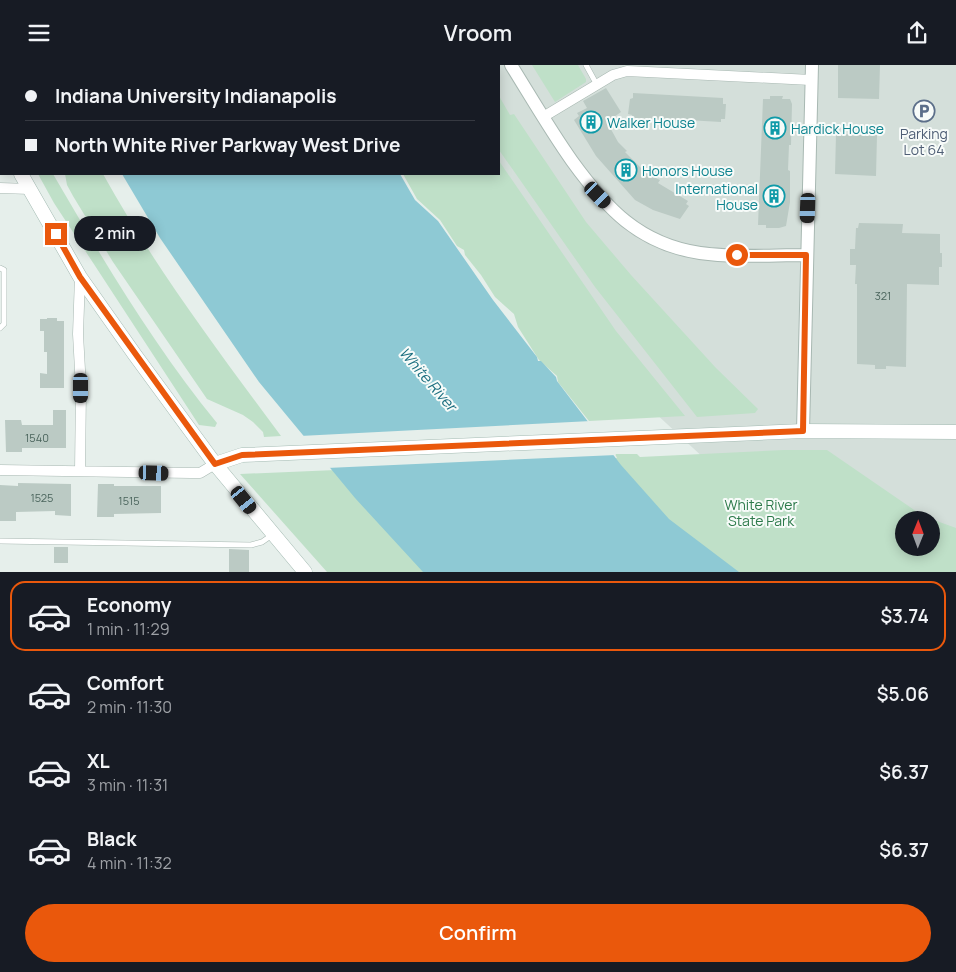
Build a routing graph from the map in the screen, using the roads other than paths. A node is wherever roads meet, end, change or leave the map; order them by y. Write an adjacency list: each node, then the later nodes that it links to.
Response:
1 (511, 65): 6 (street)
2 (586, 65): 5 (lane)
3 (812, 65): 4 (street)
4 (811, 80): 5 (street); 10 (street)
5 (597, 85): 6 (street)
6 (543, 117): 10 (street)
7 (22, 175): 9 (main road)
8 (0, 188): 9 (street)
9 (30, 189): 12 (main road)
10 (806, 255): 14 (street)
11 (0, 268): 13 (lane)
12 (80, 277): 16 (main road); 18 (street)
13 (0, 328)
14 (803, 431): 15 (main road); 16 (main road)
15 (956, 432)
16 (215, 464): 18 (street); 19 (main road)
17 (0, 470): 18 (street)
18 (80, 471)
19 (273, 535): 20 (lane); 21 (main road)
20 (0, 541)
21 (305, 572)

